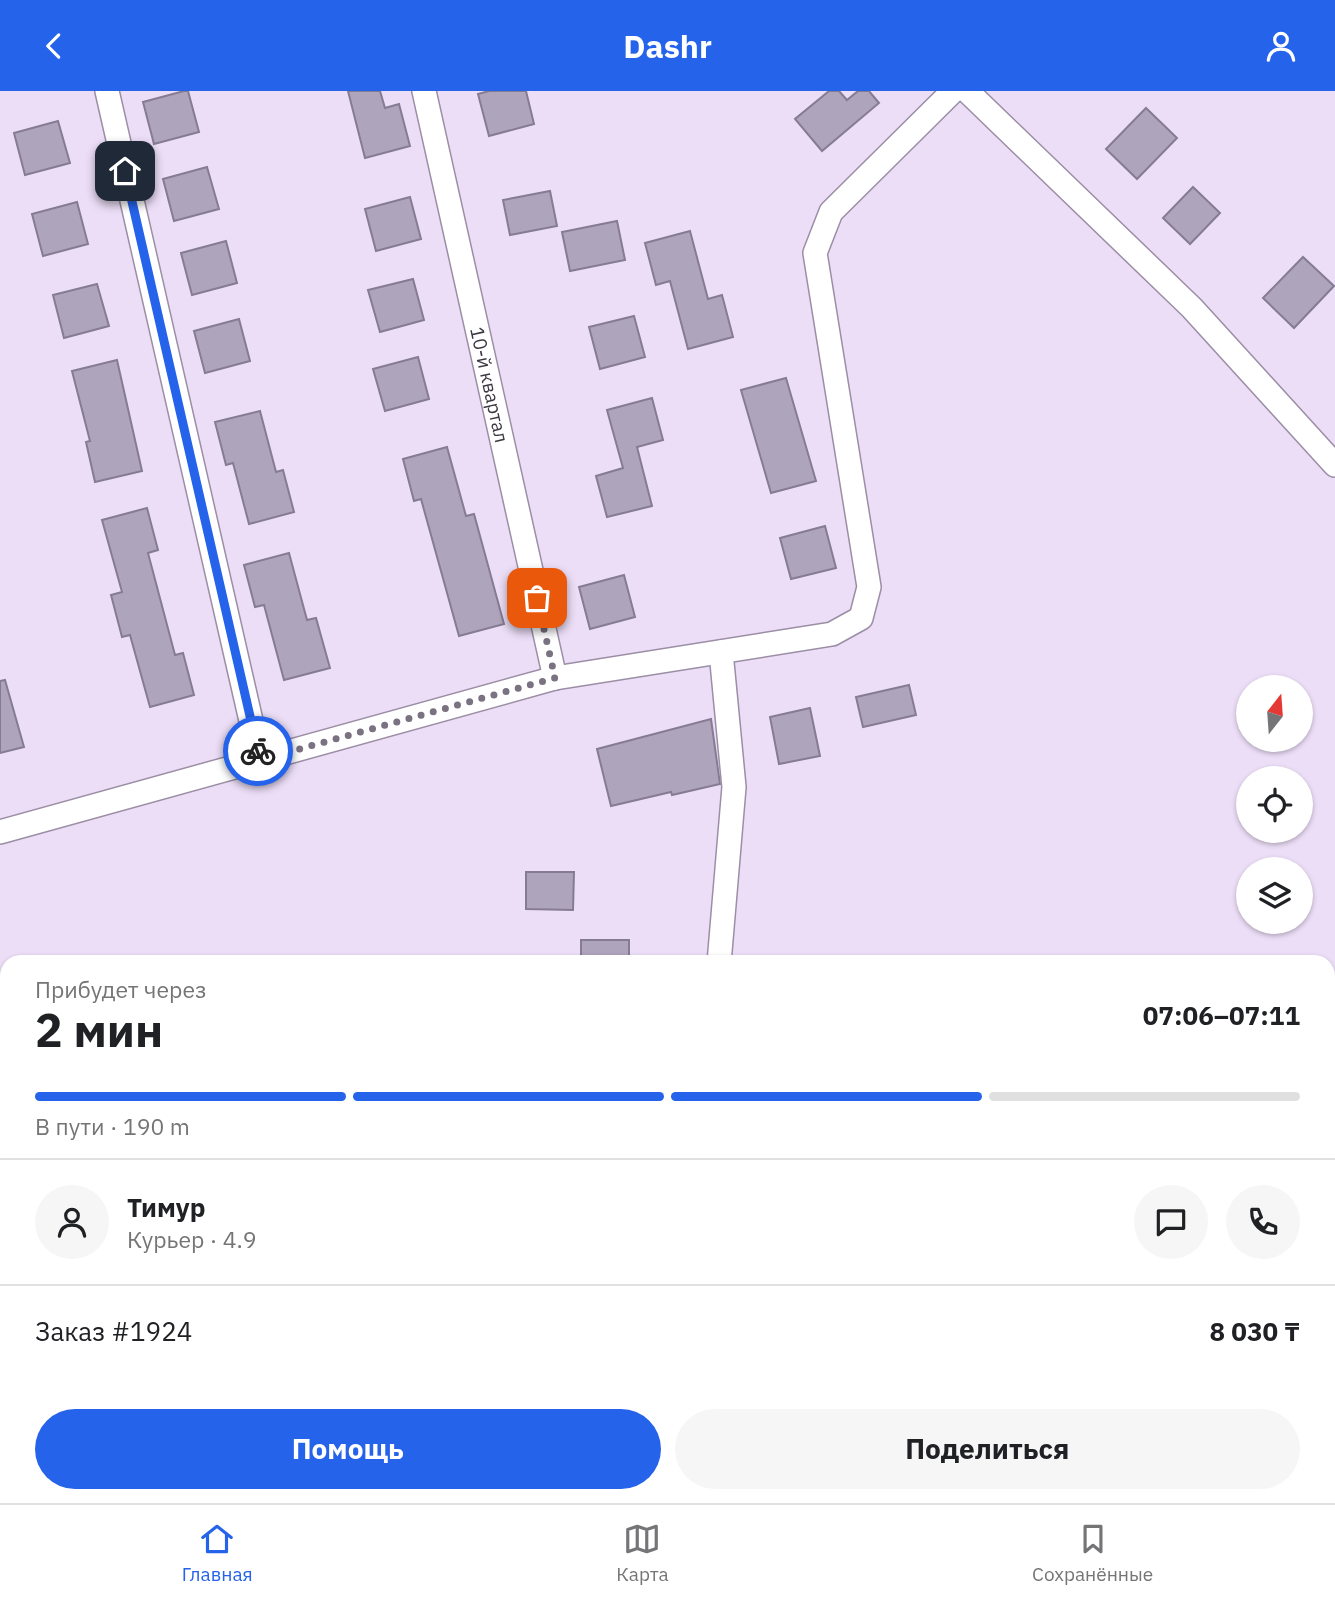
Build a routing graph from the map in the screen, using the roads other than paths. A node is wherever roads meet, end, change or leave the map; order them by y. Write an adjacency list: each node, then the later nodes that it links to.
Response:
1 (107, 91): 8 (street)
2 (424, 91): 7 (street, 10-й квартал)
3 (953, 91): 6 (street)
4 (967, 91): 5 (street)
5 (1335, 465)
6 (721, 652): 7 (street); 10 (street)
7 (555, 678): 8 (street)
8 (260, 760): 9 (street)
9 (0, 832)
10 (720, 955)

